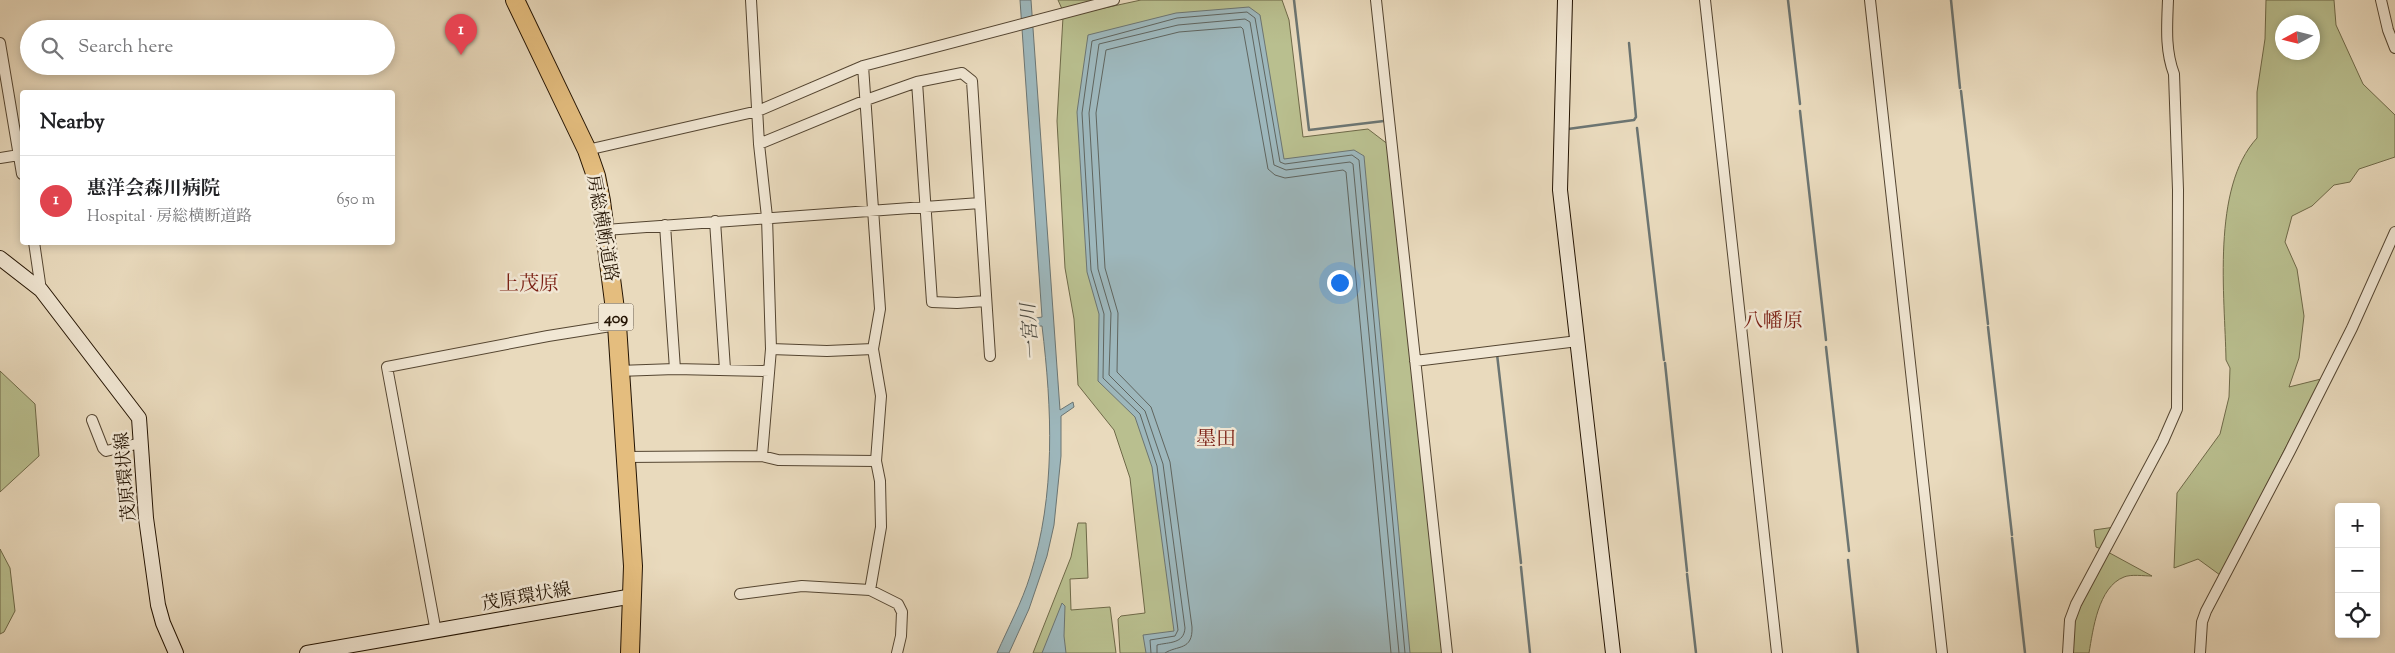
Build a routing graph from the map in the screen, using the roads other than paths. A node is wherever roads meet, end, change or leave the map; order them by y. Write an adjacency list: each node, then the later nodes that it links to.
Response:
1 (515, 0): 17 (highway, 房総横断道路 / 409)
2 (752, 0): 15 (street)
3 (1114, 0): 12 (street)
4 (1376, 0): 38 (street)
5 (1565, 0): 34 (main road)
6 (1705, 0): 58 (street)
7 (1870, 0): 59 (street)
8 (2168, 0): 60 (street)
9 (2382, 0): 11 (street)
10 (0, 43): 18 (street)
11 (2395, 48)
12 (863, 66): 14 (street); 15 (street)
13 (918, 82): 14 (street); 21 (street); 22 (street)
14 (866, 100): 16 (street); 23 (street)
15 (758, 111): 16 (street); 17 (street)
16 (759, 144): 24 (street)
17 (586, 150): 27 (highway, 房総横断道路 / 409)
18 (19, 155): 19 (street); 20 (street)
19 (0, 158)
20 (20, 161)
21 (980, 203): 22 (street); 32 (street)
22 (926, 206): 23 (street); 32 (street)
23 (873, 210): 24 (street); 36 (street)
24 (767, 217): 25 (street); 35 (street)
25 (715, 221): 26 (street); 40 (street)
26 (665, 225): 27 (street); 39 (street)
27 (605, 230): 33 (highway, 房総横断道路 / 409)
28 (2395, 232): 61 (street)
29 (34, 245): 31 (street)
30 (0, 258): 31 (main road, 茂原環状線)
31 (41, 290): 44 (main road, 茂原環状線)
32 (986, 301): 37 (street)
33 (616, 325): 41 (highway, 房総横断道路 / 409); 51 (street)
34 (1578, 341): 38 (street); 57 (main road)
35 (771, 349): 36 (street); 42 (street)
36 (873, 349): 47 (street)
37 (990, 356)
38 (1415, 361): 56 (street)
39 (675, 368): 40 (street); 41 (street)
40 (725, 369): 42 (street)
41 (618, 371): 46 (highway, 房総横断道路 / 409)
42 (769, 371): 45 (street)
43 (92, 420): 44 (street)
44 (141, 444): 52 (main road, 茂原環状線)
45 (762, 456): 46 (street); 47 (street)
46 (624, 457): 50 (highway, 房総横断道路 / 409)
47 (876, 461): 48 (street)
48 (870, 590): 49 (street); 55 (street)
49 (740, 594)
50 (633, 596): 51 (main road, 茂原環状線); 54 (highway, 房総横断道路 / 409)
51 (436, 632): 53 (main road, 茂原環状線)
52 (176, 653)
53 (307, 653)
54 (630, 653)
55 (896, 653)
56 (1447, 653)
57 (1613, 653)
58 (1777, 653)
59 (1942, 653)
60 (2068, 653)
61 (2200, 653)

